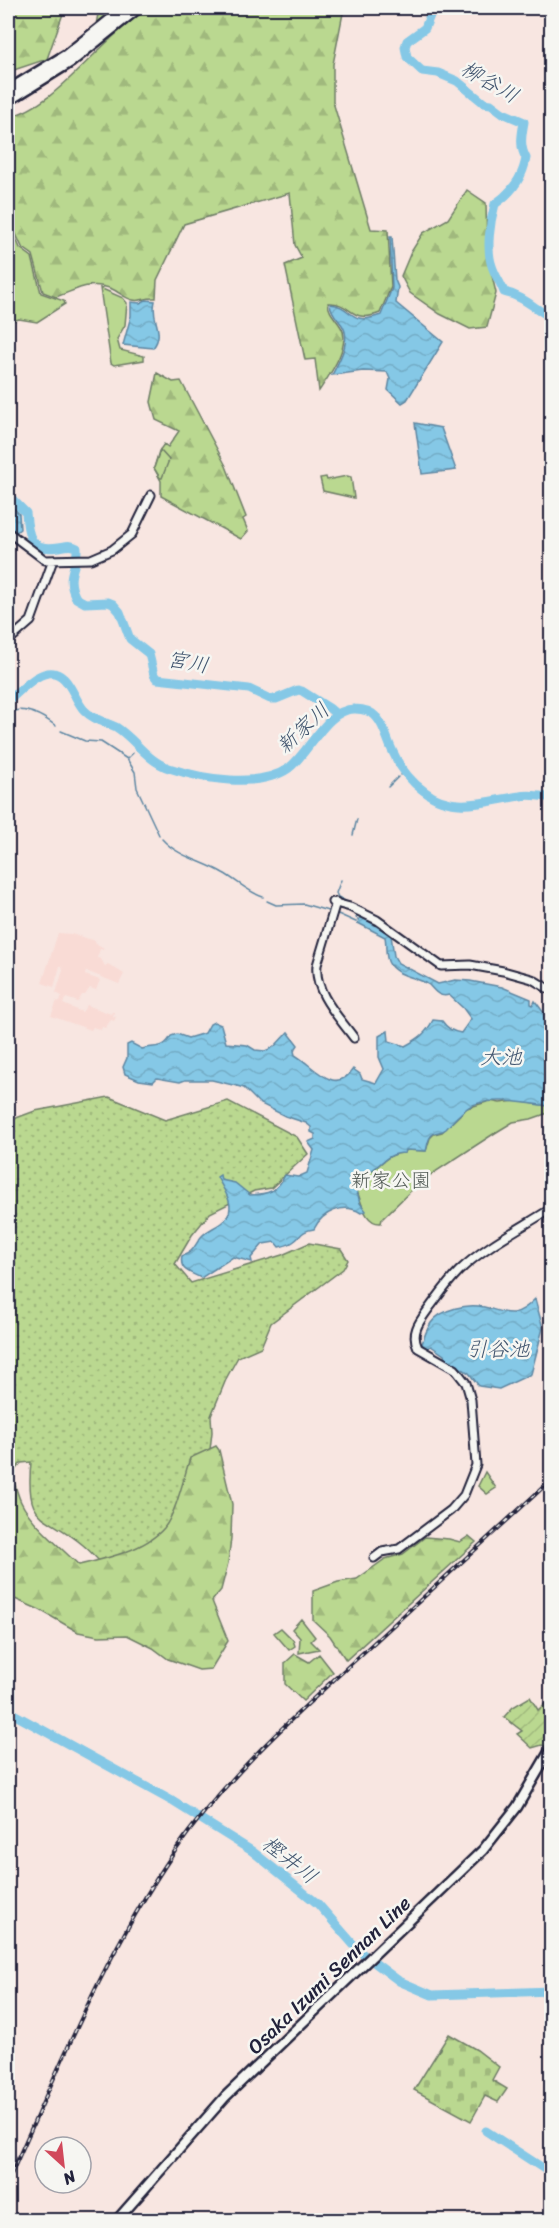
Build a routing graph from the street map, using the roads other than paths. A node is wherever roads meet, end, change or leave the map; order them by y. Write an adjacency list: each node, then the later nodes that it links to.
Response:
1 (126, 8): 3 (highway)
2 (137, 8): 4 (highway)
3 (8, 92)
4 (8, 100)
5 (151, 495): 7 (street)
6 (8, 532): 7 (street)
7 (52, 560): 8 (street)
8 (8, 641)
9 (552, 991): 10 (street)
10 (354, 1038)
11 (552, 1208): 12 (street)
12 (374, 1558)
13 (552, 1747): 14 (main road, Osaka Izumi Sennan Line)
14 (117, 2220)

